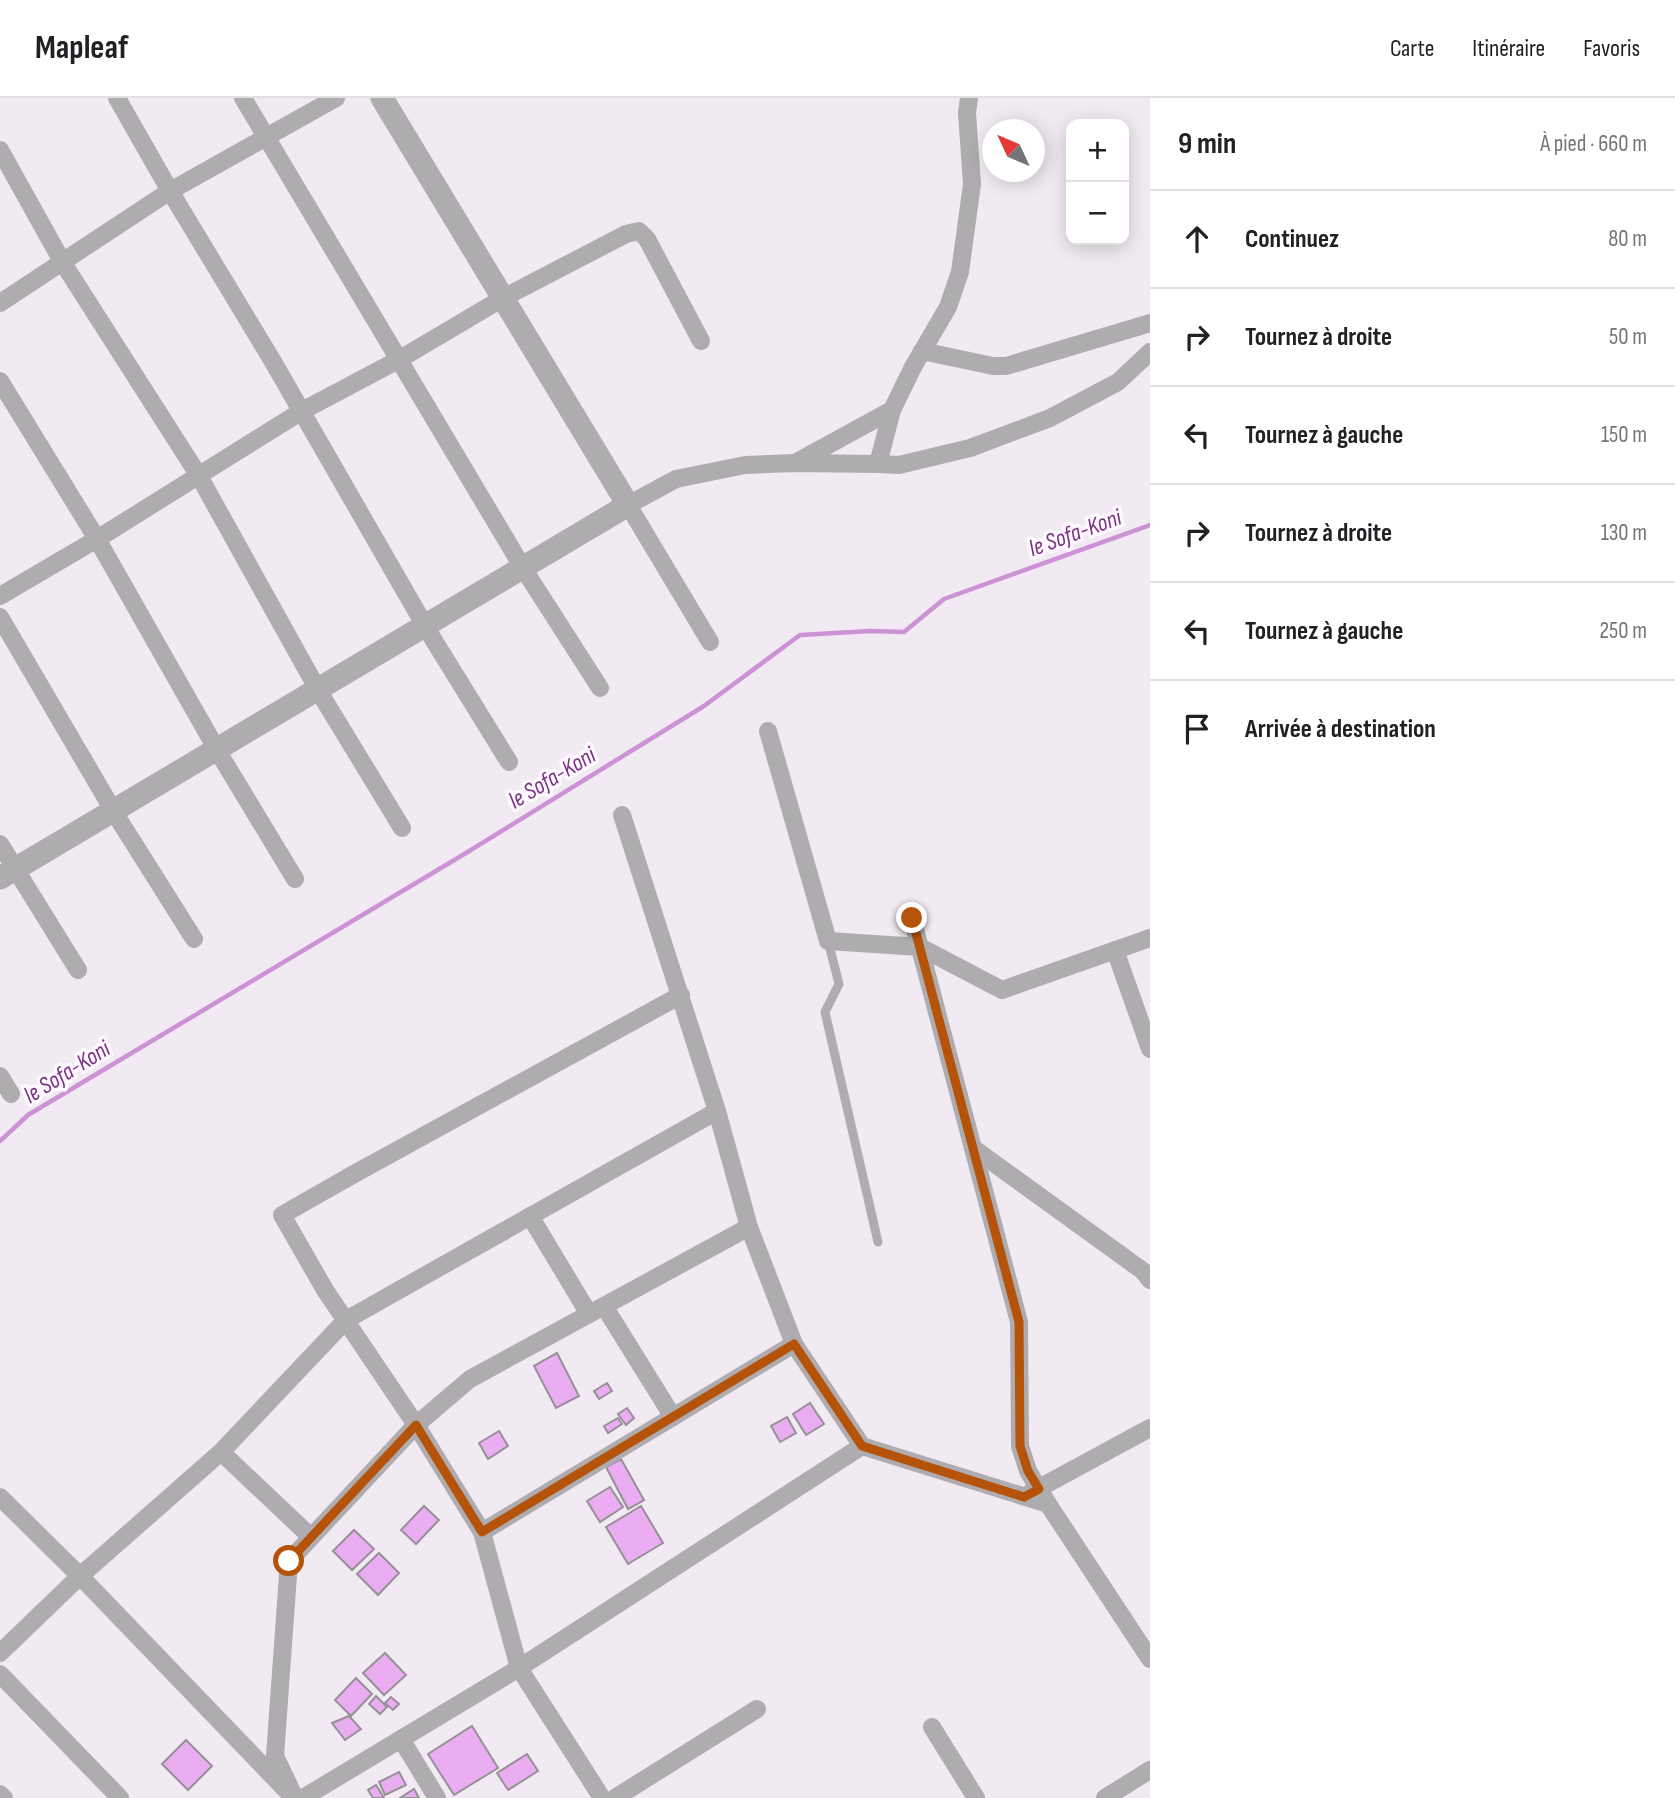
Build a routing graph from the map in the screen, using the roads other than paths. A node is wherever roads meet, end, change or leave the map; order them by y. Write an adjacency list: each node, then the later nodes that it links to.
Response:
1 (117, 98): 8 (street)
2 (243, 98): 6 (street)
3 (336, 98): 6 (street)
4 (382, 98): 10 (street)
5 (969, 98): 14 (street)
6 (266, 138): 8 (street); 16 (street)
7 (0, 150): 9 (street)
8 (170, 191): 9 (street); 19 (street)
9 (63, 263): 11 (street); 22 (street)
10 (503, 298): 13 (street); 16 (street); 23 (street)
11 (0, 303)
12 (1150, 323): 14 (street)
13 (701, 341)
14 (922, 351): 18 (street)
15 (1150, 352): 21 (street)
16 (400, 359): 19 (street); 25 (street)
17 (0, 381): 24 (street)
18 (892, 410): 20 (street); 21 (street)
19 (302, 411): 22 (street); 28 (street)
20 (795, 463): 21 (street); 23 (street)
21 (878, 464)
22 (198, 476): 24 (street); 31 (street)
23 (628, 505): 25 (street); 29 (street)
24 (97, 539): 26 (street); 33 (street)
25 (523, 568): 28 (street); 30 (street)
26 (0, 596)
27 (0, 617): 35 (street)
28 (425, 626): 31 (street); 34 (street)
29 (710, 642)
30 (600, 688)
31 (318, 690): 33 (street); 37 (street)
32 (768, 731): 44 (street)
33 (218, 750): 35 (street); 40 (street)
34 (509, 762)
35 (114, 812): 39 (street); 43 (street)
36 (622, 815): 48 (street)
37 (402, 828)
38 (0, 844): 39 (street)
39 (7, 874): 47 (street)
40 (295, 879)
41 (912, 918): 45 (street)
42 (1150, 938): 46 (street)
43 (194, 939)
44 (828, 941): 45 (street); 56 (lane)
45 (920, 947): 46 (street); 53 (street)
46 (1115, 950): 49 (street)
47 (78, 970)
48 (681, 995): 52 (street); 59 (street)
49 (1150, 1049)
50 (0, 1076): 51 (street)
51 (11, 1094)
52 (717, 1111): 54 (street); 55 (street)
53 (973, 1148): 57 (street); 67 (street)
54 (530, 1216): 58 (street); 59 (street)
55 (749, 1227): 58 (street); 60 (street)
56 (878, 1242)
57 (1148, 1273)
58 (596, 1310): 61 (street); 62 (street)
59 (346, 1320): 62 (street); 65 (street)
60 (794, 1344): 61 (street); 64 (street)
61 (673, 1417): 68 (street)
62 (416, 1425): 68 (street); 69 (street)
63 (1150, 1428): 67 (street)
64 (862, 1446): 67 (street); 73 (street)
65 (220, 1452): 69 (street); 70 (street)
66 (0, 1497): 70 (street)
67 (1037, 1497): 72 (street)
68 (482, 1532): 73 (street)
69 (311, 1537): 82 (street)
70 (80, 1576): 71 (street); 82 (street)
71 (0, 1653)
72 (1150, 1659)
73 (519, 1668): 77 (street); 85 (street)
74 (0, 1674): 81 (street)
75 (757, 1709): 86 (street)
76 (932, 1727): 87 (street)
77 (401, 1739): 83 (street); 84 (street)
78 (1150, 1770): 88 (street)
79 (0, 1794): 80 (street)
80 (5, 1798)
81 (120, 1798)
82 (294, 1798)
83 (303, 1798)
84 (437, 1798)
85 (603, 1798)
86 (615, 1798)
87 (976, 1798)
88 (1105, 1798)

